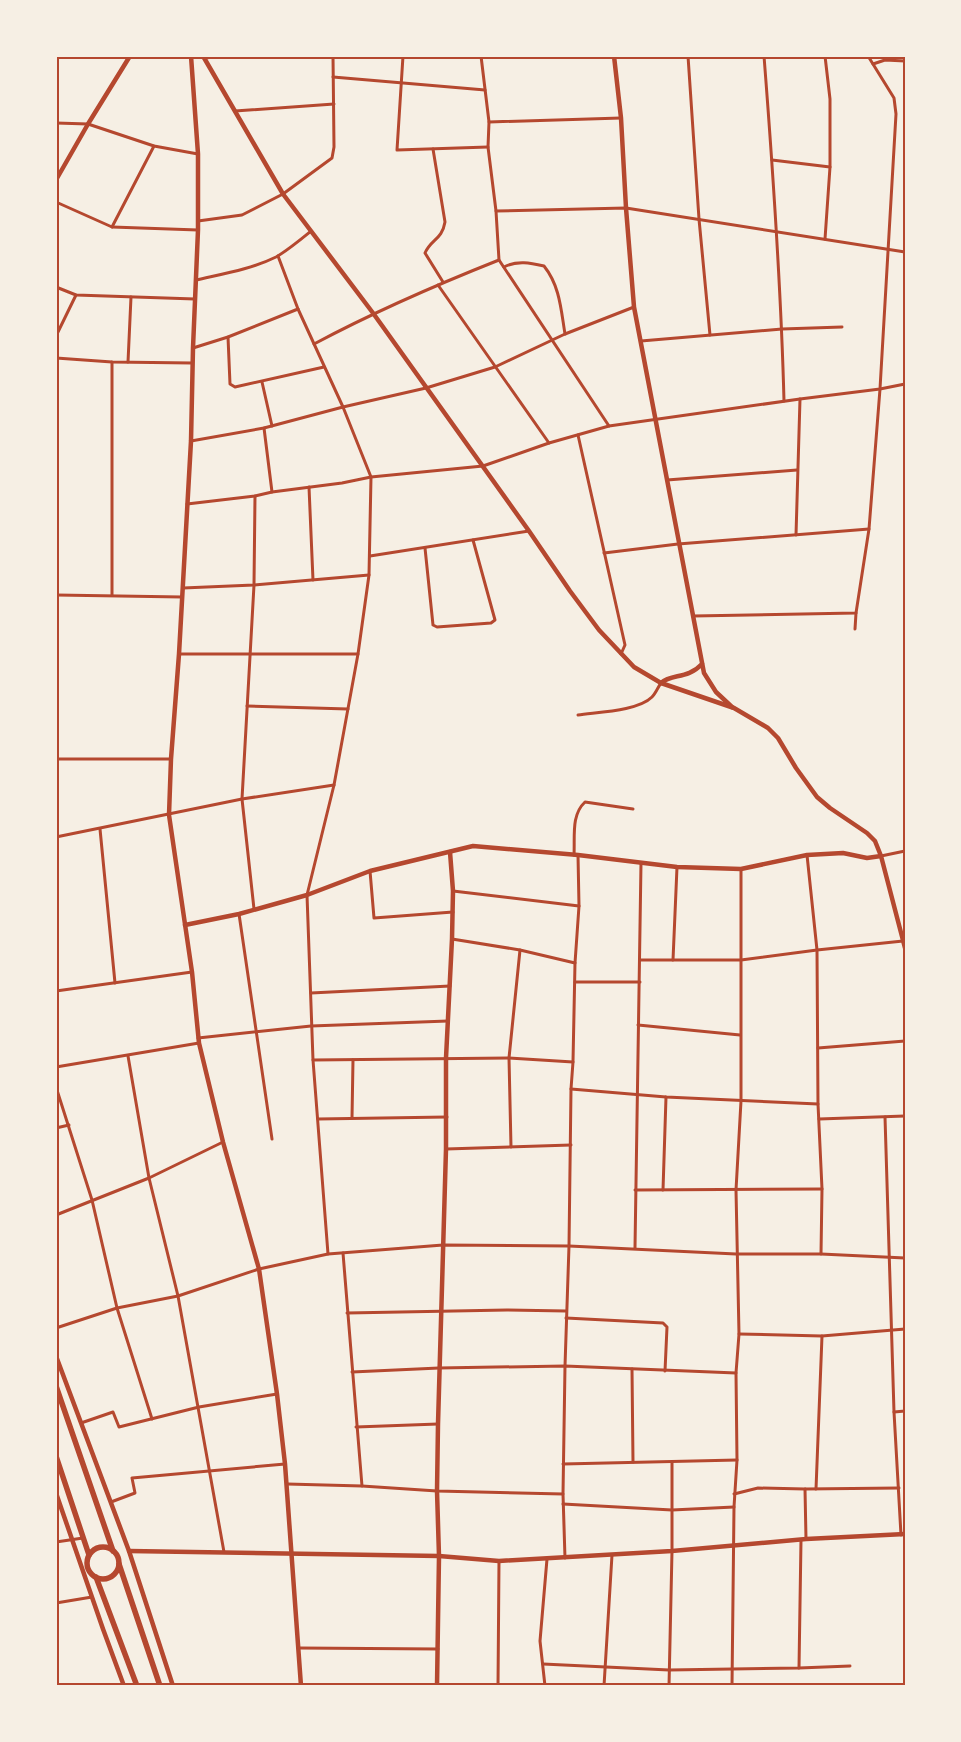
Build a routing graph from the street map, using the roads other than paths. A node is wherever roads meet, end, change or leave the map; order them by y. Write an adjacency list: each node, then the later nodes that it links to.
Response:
1 (130, 56): 23 (street)
2 (191, 56): 27 (street)
3 (223, 56): 12 (street)
4 (333, 56): 15 (street)
5 (403, 56): 16 (street)
6 (480, 56): 17 (street)
7 (614, 56): 20 (street)
8 (688, 56): 35 (street)
9 (764, 56): 28 (street)
10 (824, 56): 29 (street)
11 (868, 56): 14 (street)
12 (204, 57): 19 (street)
13 (905, 61): 14 (street)
14 (873, 64): 42 (street)
15 (334, 77): 16 (street); 18 (street)
16 (400, 83): 17 (street); 26 (street)
17 (485, 90): 21 (street)
18 (334, 104): 19 (street); 31 (street)
19 (234, 111): 31 (street)
20 (622, 118): 21 (street); 33 (street)
21 (488, 122): 25 (street)
22 (56, 123): 23 (street)
23 (88, 124): 24 (street); 30 (street)
24 (154, 146): 27 (street); 37 (street)
25 (488, 147): 26 (street); 34 (street)
26 (433, 149): 48 (street)
27 (198, 154): 36 (street)
28 (772, 160): 29 (street); 40 (street)
29 (830, 167): 41 (street)
30 (56, 180)
31 (282, 194): 36 (street); 39 (street)
32 (56, 202): 37 (street)
33 (626, 208): 34 (street); 35 (street); 54 (street)
34 (496, 211): 45 (street)
35 (699, 219): 40 (street); 60 (street)
36 (198, 221): 38 (street)
37 (112, 227): 38 (street)
38 (198, 230): 47 (street)
39 (312, 230): 44 (street); 56 (street)
40 (776, 231): 41 (street); 58 (street)
41 (826, 239): 42 (street)
42 (888, 250): 43 (street); 76 (street)
43 (905, 252)
44 (278, 256): 47 (street); 55 (street)
45 (499, 260): 46 (street); 48 (street)
46 (504, 267): 59 (street); 63 (street)
47 (196, 280): 53 (street)
48 (443, 282): 49 (street)
49 (438, 285): 56 (street); 72 (street)
50 (56, 287): 51 (street)
51 (76, 295): 52 (street); 61 (street)
52 (130, 297): 53 (street); 69 (street)
53 (195, 300): 66 (street)
54 (634, 307): 59 (street); 64 (street)
55 (298, 309): 62 (street); 65 (street)
56 (373, 313): 65 (street); 75 (street)
57 (842, 327): 58 (street)
58 (782, 329): 60 (street); 78 (street)
59 (565, 334): 63 (street)
60 (710, 335): 64 (street)
61 (56, 336)
62 (228, 337): 66 (street); 73 (street)
63 (552, 340): 72 (street); 82 (street)
64 (641, 341): 80 (street)
65 (314, 344): 71 (street)
66 (192, 348): 70 (street)
67 (56, 358): 68 (street)
68 (112, 362): 69 (street); 108 (street)
69 (128, 362): 70 (street)
70 (192, 363): 85 (street)
71 (324, 367): 73 (street); 79 (street)
72 (495, 367): 75 (street); 86 (street)
73 (262, 382): 81 (street)
74 (905, 384): 76 (street)
75 (426, 388): 79 (street); 87 (street)
76 (880, 389): 77 (street); 95 (street)
77 (800, 399): 78 (street); 88 (street)
78 (784, 401): 80 (street)
79 (343, 407): 81 (street); 89 (street)
80 (656, 419): 82 (street); 90 (street)
81 (272, 426): 83 (street)
82 (610, 426): 84 (street)
83 (264, 428): 85 (street); 92 (street)
84 (578, 435): 86 (street); 101 (street)
85 (191, 441): 94 (street)
86 (548, 442): 87 (street)
87 (483, 466): 89 (street); 96 (street)
88 (797, 470): 90 (street); 97 (street)
89 (371, 477): 91 (street); 102 (street)
90 (667, 480): 99 (street)
91 (309, 487): 92 (street); 104 (street)
92 (272, 492): 93 (street)
93 (255, 496): 94 (street); 105 (street)
94 (187, 504): 106 (street)
95 (869, 530): 97 (street); 110 (street)
96 (530, 531): 98 (street); 116 (street)
97 (796, 535): 99 (street)
98 (473, 540): 100 (street); 100 (street)
99 (678, 544): 101 (street); 111 (street)
100 (425, 548): 102 (street)
101 (604, 553): 116 (street)
102 (370, 556): 103 (street)
103 (370, 575): 104 (street); 115 (street)
104 (313, 580): 105 (street)
105 (254, 585): 106 (street); 113 (street)
106 (182, 588): 109 (street)
107 (56, 595): 108 (street)
108 (112, 595): 109 (street)
109 (182, 597): 114 (street)
110 (856, 613): 111 (street); 112 (street)
111 (693, 616): 117 (street)
112 (855, 629)
113 (250, 653): 114 (street); 115 (street); 119 (street)
114 (179, 654): 124 (street)
115 (358, 654): 121 (street)
116 (621, 655): 118 (street)
117 (702, 664): 118 (street); 120 (street)
118 (661, 683): 120 (street); 122 (street)
119 (247, 706): 121 (street); 126 (street)
120 (734, 708): 135 (street)
121 (348, 709): 125 (street)
122 (578, 714)
123 (56, 759): 124 (street)
124 (170, 759): 128 (street)
125 (334, 785): 126 (street); 141 (street)
126 (242, 799): 128 (street); 143 (street)
127 (633, 808): 133 (street)
128 (169, 815): 129 (street); 146 (street)
129 (100, 829): 130 (street); 159 (street)
130 (56, 837)
131 (905, 851): 135 (street)
132 (450, 852): 133 (street); 139 (street); 140 (street)
133 (576, 855): 136 (street); 142 (street)
134 (807, 855): 135 (street); 138 (street); 151 (street)
135 (881, 856): 148 (street)
136 (642, 863): 137 (street); 152 (street)
137 (677, 867): 138 (street); 153 (street)
138 (741, 869): 154 (street)
139 (370, 871): 141 (street); 144 (street)
140 (453, 891): 142 (street); 144 (street)
141 (307, 895): 143 (street); 162 (street)
142 (579, 906): 155 (street)
143 (254, 909): 145 (street)
144 (453, 912): 147 (street)
145 (239, 914): 146 (street); 166 (street)
146 (185, 925): 156 (street)
147 (452, 939): 150 (street); 160 (street)
148 (903, 941): 149 (street); 151 (street)
149 (905, 948)
150 (520, 950): 155 (street); 173 (street)
151 (817, 950): 154 (street); 170 (street)
152 (640, 960): 153 (street); 158 (street)
153 (673, 960): 154 (street)
154 (741, 960): 167 (street)
155 (575, 963): 157 (street)
156 (192, 972): 159 (street); 169 (street)
157 (575, 982): 158 (street); 176 (street)
158 (640, 982): 164 (street)
159 (115, 983): 161 (street)
160 (450, 986): 162 (street); 163 (street)
161 (56, 991)
162 (311, 993): 165 (street)
163 (448, 1021): 165 (street); 172 (street)
164 (638, 1025): 167 (street); 180 (street)
165 (311, 1026): 166 (street); 174 (street)
166 (255, 1031): 169 (street); 192 (street)
167 (740, 1035): 182 (street)
168 (905, 1040): 170 (street)
169 (198, 1041): 171 (street); 193 (street)
170 (818, 1048): 183 (street)
171 (128, 1056): 177 (street); 197 (street)
172 (446, 1058): 173 (street); 175 (street); 185 (street)
173 (509, 1058): 176 (street); 195 (street)
174 (313, 1060): 175 (street); 189 (street)
175 (353, 1060): 187 (street)
176 (573, 1062): 179 (street)
177 (56, 1067)
178 (56, 1087): 190 (street)
179 (571, 1090): 180 (street); 194 (street)
180 (637, 1094): 181 (street); 199 (street)
181 (666, 1097): 182 (street); 200 (street)
182 (741, 1101): 183 (street); 201 (street)
183 (818, 1104): 188 (street)
184 (905, 1116): 186 (street)
185 (447, 1117): 187 (street); 196 (street)
186 (885, 1117): 188 (street); 211 (street)
187 (352, 1118): 189 (street)
188 (819, 1118): 198 (street)
189 (318, 1119): 208 (street)
190 (70, 1125): 191 (street); 202 (street)
191 (56, 1128)
192 (272, 1139)
193 (223, 1142): 197 (street); 213 (street)
194 (570, 1145): 195 (street); 205 (street)
195 (511, 1148): 196 (street)
196 (446, 1149): 204 (street)
197 (149, 1178): 202 (street); 214 (street)
198 (822, 1189): 201 (street); 210 (street)
199 (635, 1190): 200 (street); 206 (street)
200 (663, 1190): 201 (street)
201 (736, 1190): 209 (street)
202 (92, 1200): 203 (street); 215 (street)
203 (56, 1216)
204 (443, 1245): 205 (street); 207 (street); 216 (street)
205 (569, 1246): 206 (street); 217 (street)
206 (635, 1248): 209 (street)
207 (343, 1253): 208 (street); 218 (street)
208 (328, 1254): 213 (street)
209 (736, 1254): 210 (street); 223 (street)
210 (821, 1254): 211 (street)
211 (890, 1258): 212 (street); 222 (street)
212 (905, 1258)
213 (259, 1269): 214 (street); 233 (street)
214 (178, 1296): 215 (street); 234 (street)
215 (117, 1308): 220 (street); 237 (street)
216 (441, 1311): 217 (street); 218 (street); 227 (street)
217 (566, 1311): 219 (street)
218 (347, 1313): 230 (street)
219 (566, 1318): 226 (street); 229 (street)
220 (56, 1328)
221 (905, 1329): 222 (street)
222 (891, 1330): 224 (street); 236 (street)
223 (739, 1334): 224 (street); 231 (street)
224 (822, 1336): 250 (street)
225 (56, 1356): 238 (street)
226 (565, 1366): 227 (street); 228 (street); 246 (street)
227 (439, 1368): 230 (street); 239 (street)
228 (632, 1369): 229 (street); 243 (street)
229 (665, 1371): 231 (street)
230 (352, 1372): 240 (street)
231 (736, 1373): 242 (street)
232 (56, 1386): 267 (highway)
233 (277, 1394): 234 (street); 245 (street)
234 (199, 1408): 237 (street); 247 (street)
235 (905, 1411): 236 (street)
236 (894, 1412): 251 (street)
237 (152, 1419): 238 (street)
238 (81, 1423): 257 (street)
239 (438, 1424): 240 (street); 253 (street)
240 (356, 1427): 249 (street)
241 (56, 1456): 262 (highway)
242 (737, 1460): 244 (street); 256 (street)
243 (633, 1462): 244 (street); 246 (street)
244 (672, 1462): 260 (street)
245 (285, 1464): 247 (street); 248 (street)
246 (563, 1464): 255 (street)
247 (210, 1470): 257 (street); 270 (street)
248 (287, 1484): 249 (street); 271 (street)
249 (362, 1486): 253 (street)
250 (816, 1488): 251 (street); 252 (street)
251 (899, 1488): 261 (street)
252 (805, 1489): 256 (street); 263 (street)
253 (437, 1491): 255 (street); 274 (street)
254 (56, 1493): 264 (street)
255 (563, 1494): 258 (street)
256 (734, 1494): 259 (street)
257 (111, 1502): 268 (street)
258 (563, 1504): 260 (street); 275 (street)
259 (734, 1507): 260 (street); 266 (street)
260 (672, 1510): 269 (street)
261 (903, 1534): 263 (street)
262 (83, 1538): 264 (street); 272 (highway)
263 (804, 1539): 266 (street); 287 (street)
264 (72, 1540): 265 (street); 280 (street)
265 (56, 1542)
266 (734, 1546): 269 (street); 288 (street)
267 (114, 1551): 272 (highway); 278 (highway)
268 (128, 1551): 270 (street); 293 (street)
269 (672, 1551): 273 (street); 289 (street)
270 (224, 1552): 271 (street)
271 (292, 1554): 274 (street); 282 (street)
272 (89, 1555): 279 (highway)
273 (612, 1555): 275 (street); 286 (street)
274 (439, 1556): 277 (street); 283 (street)
275 (565, 1558): 276 (street)
276 (547, 1559): 277 (street); 284 (street)
277 (499, 1561): 296 (street)
278 (119, 1564): 279 (highway); 292 (highway)
279 (96, 1577): 291 (highway)
280 (92, 1597): 281 (street); 290 (street)
281 (56, 1603)
282 (299, 1648): 283 (street); 294 (street)
283 (438, 1649): 295 (street)
284 (543, 1664): 286 (street); 297 (street)
285 (850, 1666): 287 (street)
286 (605, 1667): 289 (street); 298 (street)
287 (799, 1668): 288 (street)
288 (732, 1669): 289 (street); 300 (street)
289 (669, 1670): 299 (street)
290 (124, 1686)
291 (137, 1686)
292 (160, 1686)
293 (173, 1686)
294 (302, 1686)
295 (437, 1686)
296 (498, 1686)
297 (545, 1686)
298 (604, 1686)
299 (670, 1686)
300 (732, 1686)

